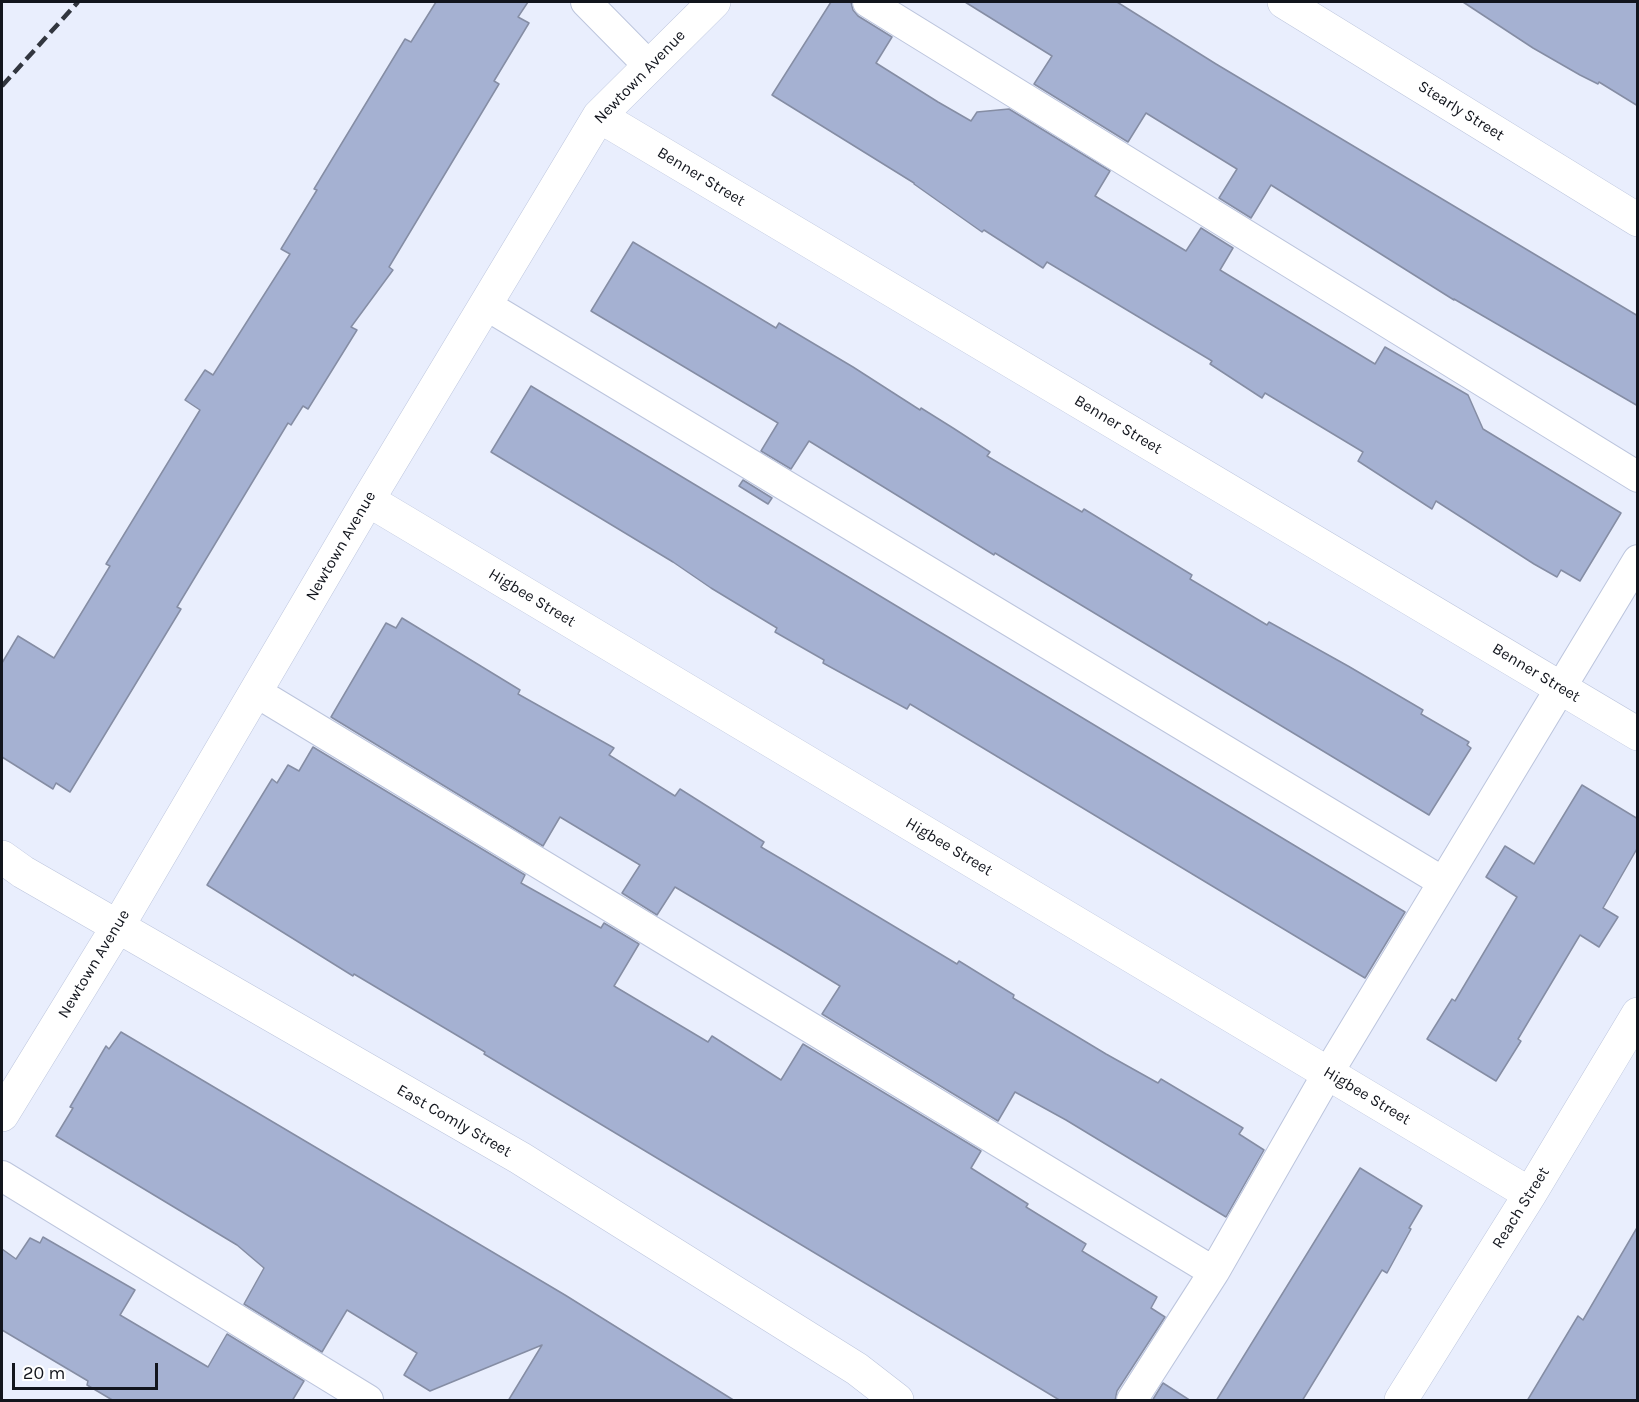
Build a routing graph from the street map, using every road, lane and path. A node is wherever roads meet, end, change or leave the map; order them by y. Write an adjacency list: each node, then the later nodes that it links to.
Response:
1 (586, 2): 5 (lane)
2 (714, 2): 5 (street, Newtown Avenue)
3 (868, 2): 9 (lane)
4 (1284, 2): 7 (street, Stearly Street)
5 (649, 66): 6 (street, Newtown Avenue)
6 (599, 116): 8 (street, Newtown Avenue); 12 (street, Benner Street)
7 (1638, 220)
8 (486, 305): 10 (street, Newtown Avenue); 16 (lane)
9 (1638, 477)
10 (368, 500): 13 (street, Newtown Avenue); 19 (street, Higbee Street)
11 (1638, 560): 12 (lane)
12 (1559, 687): 14 (street, Benner Street); 16 (lane)
13 (255, 692): 17 (street, Newtown Avenue); 23 (lane)
14 (1638, 734)
15 (2, 857): 17 (street, East Comly Street)
16 (1443, 882): 19 (lane)
17 (118, 926): 20 (street, Newtown Avenue); 25 (street, East Comly Street)
18 (1638, 1014): 22 (street, Reach Street)
19 (1328, 1073): 22 (street, Higbee Street); 23 (lane)
20 (2, 1115)
21 (2, 1176): 24 (lane)
22 (1530, 1194): 27 (street, Reach Street)
23 (1214, 1272): 26 (lane)
24 (368, 1401)
25 (897, 1401)
26 (1132, 1401)
27 (1401, 1401)

